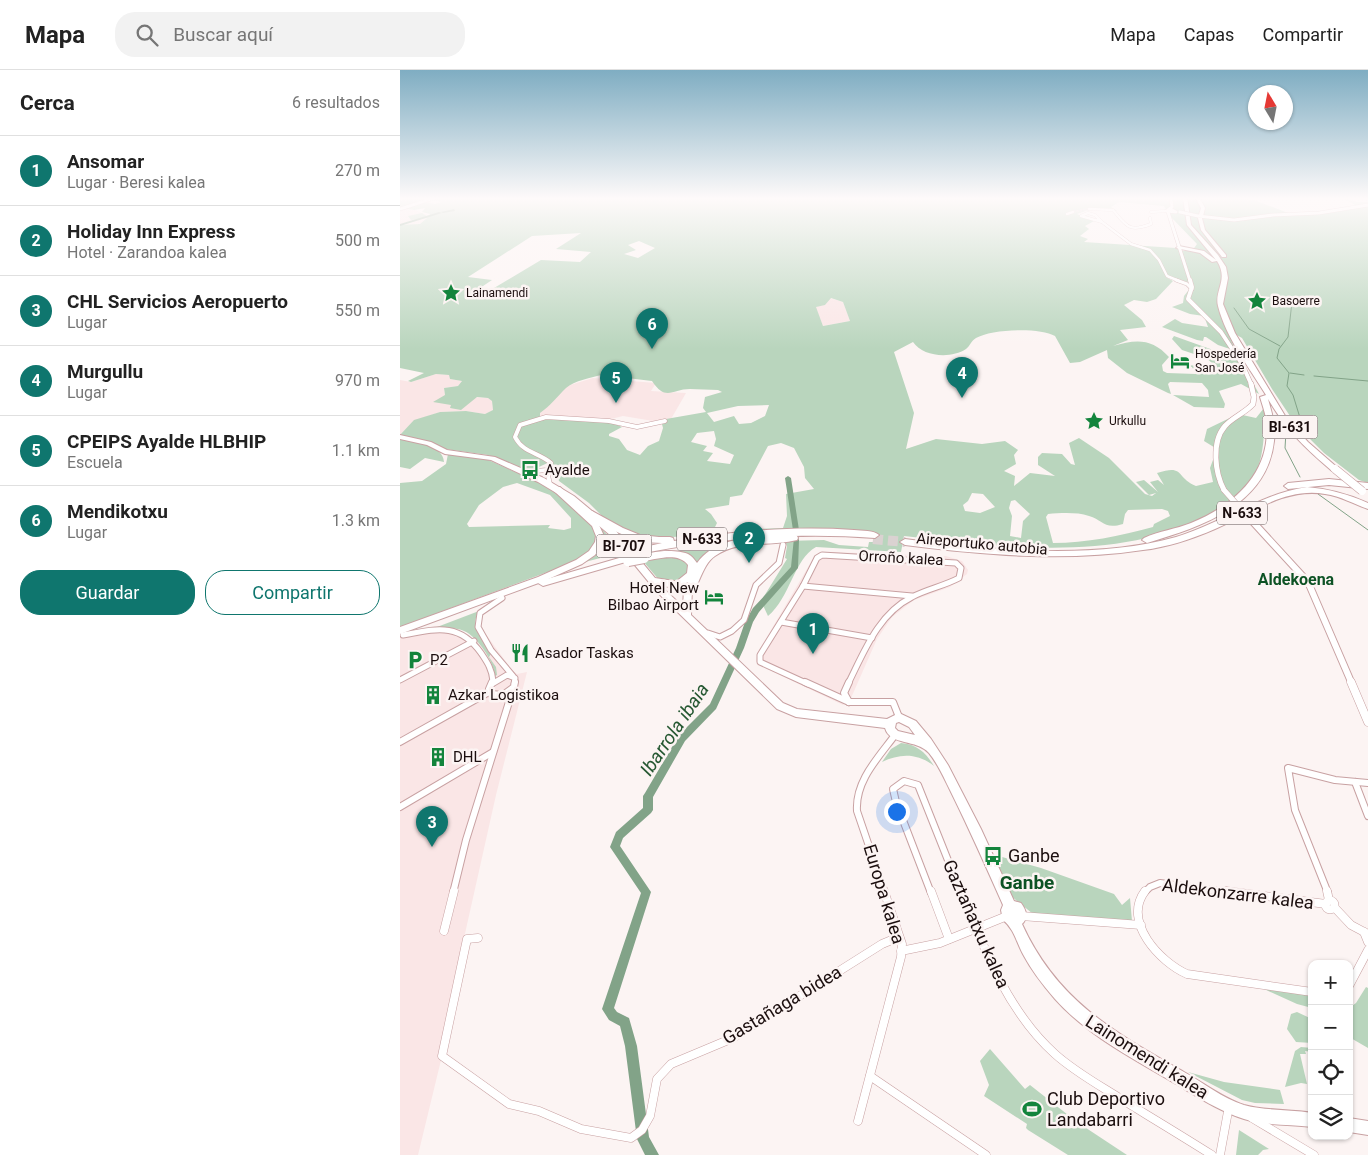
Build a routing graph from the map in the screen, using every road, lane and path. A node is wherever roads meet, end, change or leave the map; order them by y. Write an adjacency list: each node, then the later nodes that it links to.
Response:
1 (1143, 248): 8 (street)
2 (1182, 248): 3 (highway); 8 (street); 9 (highway)
3 (1186, 248)
4 (1208, 248): 9 (highway, BI-631)
5 (1210, 248): 7 (highway)
6 (1218, 248): 7 (highway)
7 (1227, 268): 14 (highway, BI-631)
8 (1192, 289): 54 (street, bridge)
9 (1222, 290): 10 (highway, BI-631)
10 (1256, 375): 14 (highway, BI-631); 26 (highway)
11 (665, 422): 13 (street)
12 (400, 437): 16 (main road, BI-707)
13 (548, 460): 15 (street); 17 (street)
14 (1338, 468): 20 (highway, BI-631, bridge)
15 (541, 470): 16 (street); 17 (street); 18 (street)
16 (524, 472): 18 (main road, BI-707)
17 (547, 472): 18 (street); 19 (street)
18 (535, 477): 19 (main road, BI-707)
19 (553, 487): 23 (main road, BI-707); 31 (main road)
20 (1367, 490): 22 (highway, N-633)
21 (1368, 506): 28 (highway, N-633)
22 (1234, 510): 26 (highway, N-633); 28 (highway, N-633)
23 (592, 514): 24 (highway); 32 (main road, BI-707)
24 (766, 533): 25 (highway, N-633); 29 (highway, N-633)
25 (831, 536): 29 (highway, N-633); 35 (highway)
26 (1147, 540): 28 (highway, Aireportuko autobia / N-633)
27 (784, 544): 43 (street)
28 (1115, 550)
29 (641, 555): 30 (highway, bridge); 33 (highway)
30 (626, 558): 31 (highway); 31 (highway)
31 (542, 581): 37 (main road); 42 (main road)
32 (653, 581): 33 (main road); 38 (main road, BI-707)
33 (676, 585): 35 (main road); 38 (main road)
34 (803, 586): 36 (street); 36 (street, Orroño kalea); 40 (street)
35 (688, 594): 38 (main road); 39 (main road)
36 (915, 596): 44 (street, Orroño kalea)
37 (502, 598): 42 (main road); 47 (street)
38 (670, 598): 39 (main road, BI-707)
39 (687, 616): 41 (main road, BI-707)
40 (781, 622): 44 (street); 52 (street)
41 (701, 629): 43 (street); 46 (main road)
42 (401, 634): 45 (street)
43 (726, 634): 46 (street)
44 (872, 638): 52 (street, Orroño kalea)
45 (474, 641): 48 (street); 49 (street)
46 (732, 660): 56 (main road)
47 (513, 676): 49 (street); 51 (street)
48 (400, 680)
49 (493, 681): 50 (street)
50 (489, 692): 51 (street); 58 (street)
51 (507, 693): 60 (street)
52 (849, 702): 53 (street)
53 (899, 717): 55 (main road); 56 (main road)
54 (1368, 722)
55 (912, 723): 57 (main road); 59 (main road, Lainomendi kalea)
56 (890, 724): 57 (main road)
57 (899, 736): 59 (main road, Lainomendi kalea); 71 (street, Europa kalea)
58 (400, 742)
59 (931, 748): 66 (main road, Lainomendi kalea)
60 (493, 752): 63 (street); 69 (street)
61 (1355, 782): 62 (street); 64 (street); 65 (street)
62 (1368, 784)
63 (400, 807)
64 (1368, 816)
65 (1327, 902): 67 (street, Aldekonzarre kalea); 70 (street)
66 (1013, 915): 67 (street); 68 (street); 80 (main road, Lainomendi kalea)
67 (1141, 925): 78 (street, Aldekonzarre kalea)
68 (975, 929): 73 (street); 73 (street, Gaztañatxu kalea); 89 (street, Gaztañatxu kalea)
69 (444, 931)
70 (1366, 933): 74 (street)
71 (899, 937): 72 (street, Gastañaga bidea); 76 (street, Europa kalea)
72 (478, 938)
73 (949, 939): 76 (street)
74 (1368, 942)
75 (1368, 950): 77 (street)
76 (902, 951): 79 (street, Europa kalea)
77 (1353, 978)
78 (1308, 991)
79 (870, 1076): 84 (street, Europa kalea); 88 (street)
80 (1229, 1106): 81 (main road, Lainomendi kalea); 90 (street)
81 (1245, 1113): 82 (main road); 87 (street, Lainomendi kalea)
82 (1269, 1116): 83 (main road); 87 (street)
83 (1308, 1120)
84 (858, 1122)
85 (1353, 1126): 86 (main road)
86 (1368, 1128)
87 (1272, 1132): 91 (street, Lainomendi kalea)
88 (986, 1155)
89 (1212, 1155)
90 (1220, 1155)
91 (1314, 1155)

